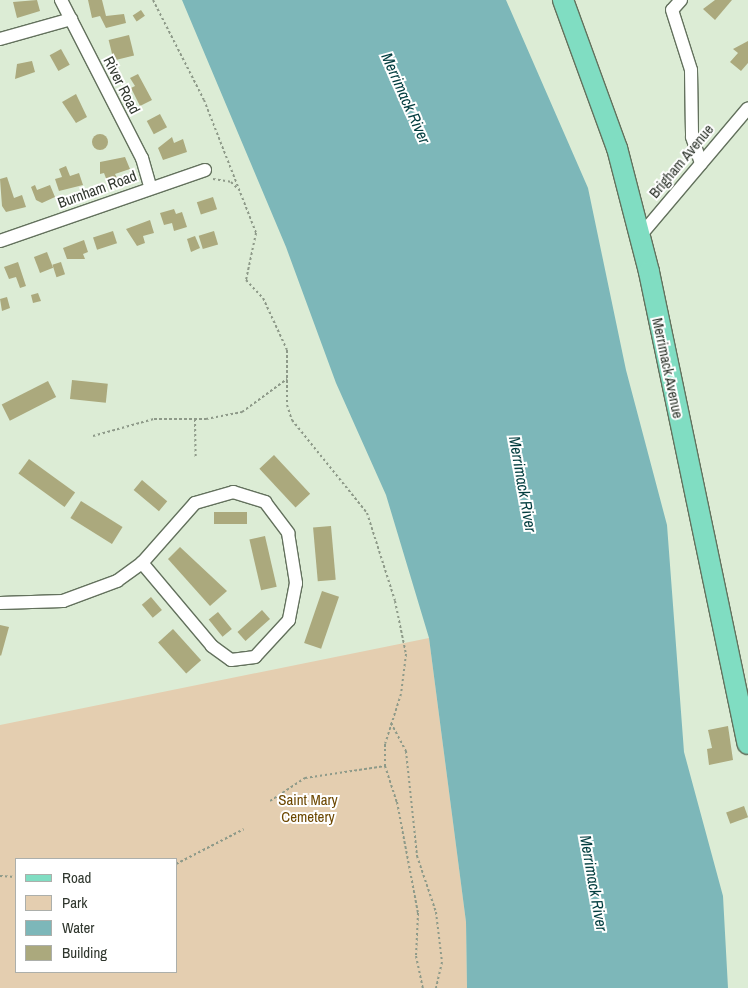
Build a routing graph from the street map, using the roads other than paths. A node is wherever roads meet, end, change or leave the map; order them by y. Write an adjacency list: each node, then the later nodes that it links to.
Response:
1 (61, 0): 4 (street, River Road)
2 (563, 0): 10 (main road, Merrimack Avenue)
3 (681, 0): 7 (street)
4 (71, 19): 5 (street); 9 (street, River Road)
5 (0, 38)
6 (748, 108): 7 (street, Brigham Avenue)
7 (700, 163): 10 (street, Brigham Avenue)
8 (205, 170): 9 (street, Burnham Road)
9 (150, 186): 11 (street, Burnham Road)
10 (640, 236): 14 (main road, Merrimack Avenue)
11 (0, 240)
12 (142, 563): 12 (street); 13 (street)
13 (0, 603)
14 (742, 687): 15 (main road, Merrimack Avenue)
15 (748, 744)

